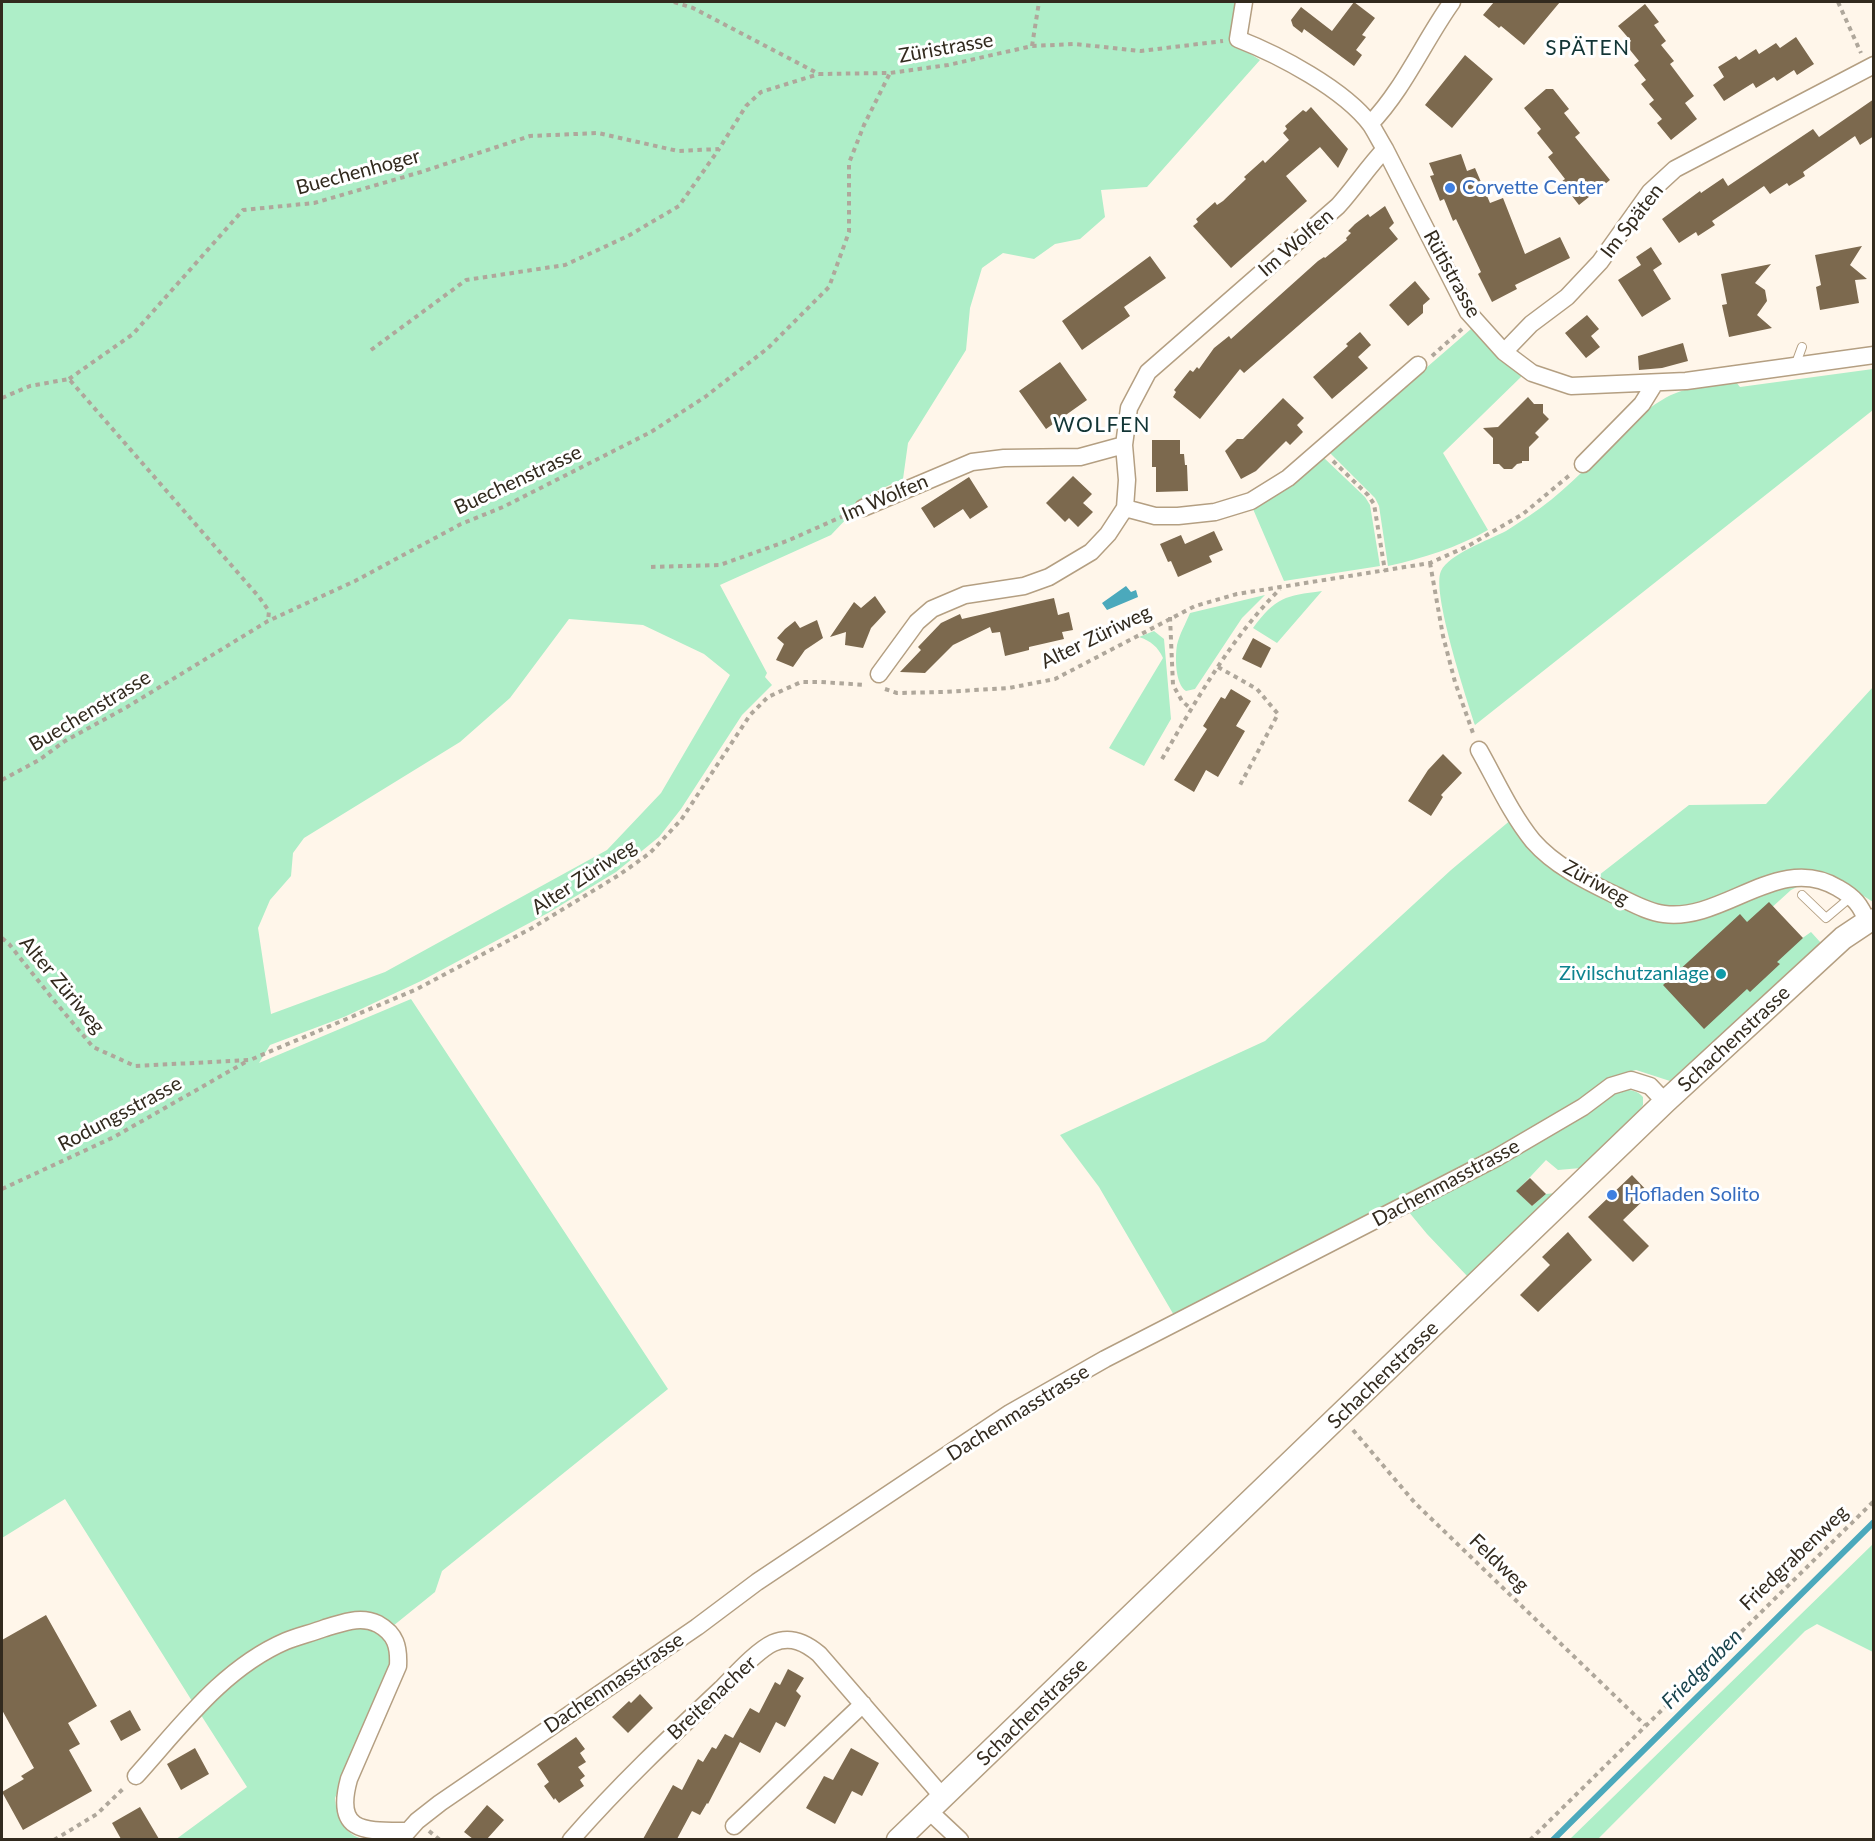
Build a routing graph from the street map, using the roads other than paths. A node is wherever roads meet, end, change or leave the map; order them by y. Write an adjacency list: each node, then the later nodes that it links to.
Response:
1 (1244, 2): 4 (street, Rütistrasse)
2 (1452, 2): 4 (street)
3 (1869, 63): 7 (street, Im Späten)
4 (1370, 124): 5 (street, Rütistrasse)
5 (1385, 149): 7 (street, Rütistrasse); 12 (street, Im Wolfen)
6 (1802, 347): 10 (lane)
7 (1504, 352): 11 (street, Rütistrasse)
8 (1874, 355): 10 (street, Rütistrasse)
9 (1418, 365): 15 (street)
10 (1795, 366): 11 (street, Rütistrasse)
11 (1655, 383): 13 (street)
12 (1124, 445): 14 (street, Im Wolfen); 15 (street, Im Wolfen)
13 (1583, 464)
14 (863, 508)
15 (1125, 508): 16 (street, Im Wolfen)
16 (876, 683)
17 (1479, 750): 19 (street, Züriweg)
18 (1802, 895): 19 (lane)
19 (1852, 896): 20 (street, Züriweg)
20 (1870, 921): 21 (street, Schachenstrasse)
21 (1665, 1102): 24 (street, Schachenstrasse); 26 (street, Dachenmasstrasse)
22 (863, 1704): 24 (street, Breitenacher); 25 (street); 27 (street, Breitenacher)
23 (136, 1776): 26 (street, Dachenmasstrasse)
24 (935, 1803): 28 (street, Schachenstrasse); 29 (street, Breitenacher)
25 (734, 1826)
26 (403, 1835)
27 (571, 1839)
28 (898, 1839)
29 (960, 1839)

